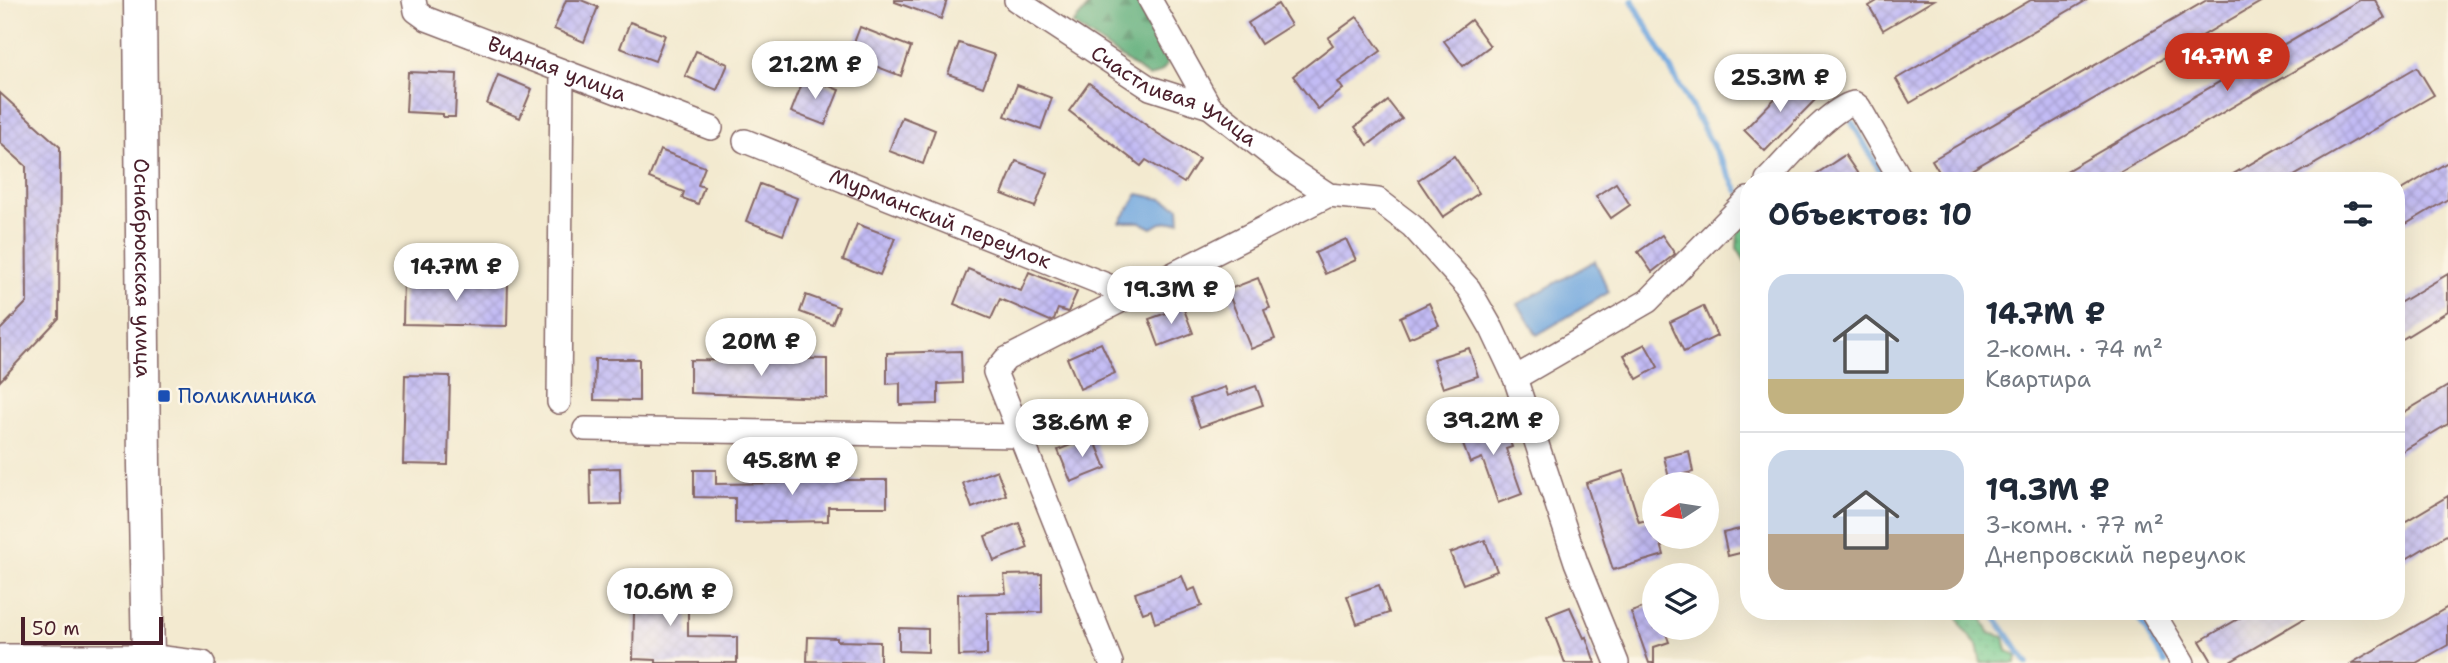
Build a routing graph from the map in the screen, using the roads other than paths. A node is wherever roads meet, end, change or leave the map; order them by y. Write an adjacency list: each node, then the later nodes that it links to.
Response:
1 (140, 0): 20 (street, Оснабрюкская улица)
2 (414, 0): 5 (street, Видная улица)
3 (1016, 0): 6 (street, Счастливая улица)
4 (1150, 0): 6 (street)
5 (562, 71): 7 (street, Видная улица); 15 (street)
6 (1210, 107): 11 (street, Счастливая улица)
7 (711, 128)
8 (745, 141): 13 (street, Мурманский переулок)
9 (1775, 172): 10 (street)
10 (1896, 172)
11 (1329, 195): 13 (street); 14 (street)
12 (1740, 207): 14 (street)
13 (1134, 296): 17 (street)
14 (1515, 378): 23 (street)
15 (559, 402)
16 (585, 429): 17 (street)
17 (1020, 436): 22 (street)
18 (2157, 620): 24 (street)
19 (0, 656): 20 (street)
20 (148, 659): 21 (street)
21 (203, 663)
22 (1111, 663)
23 (1617, 663)
24 (2183, 663)

